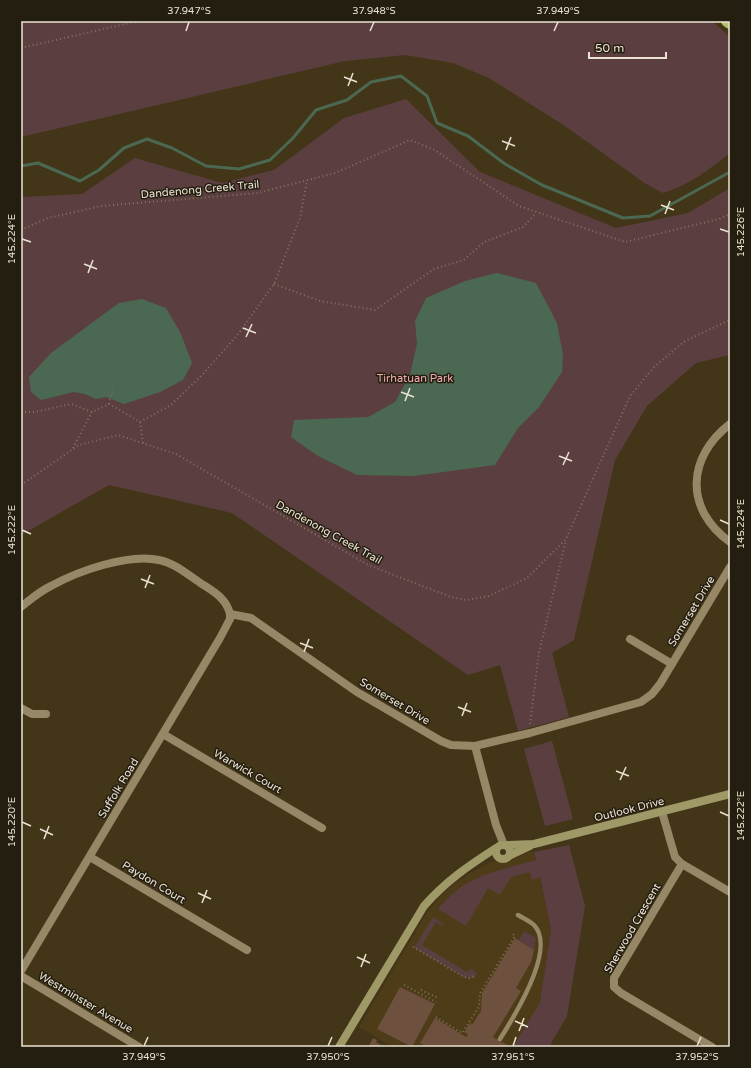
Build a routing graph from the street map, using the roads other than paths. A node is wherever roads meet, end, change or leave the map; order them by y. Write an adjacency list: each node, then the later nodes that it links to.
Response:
1 (728, 21): 2 (highway)
2 (730, 23)
3 (730, 424): 4 (street)
4 (730, 542)
5 (729, 569): 9 (street, Somerset Drive)
6 (21, 607): 7 (street)
7 (230, 614): 12 (street, Suffolk Road); 13 (street, Somerset Drive)
8 (630, 639): 9 (street)
9 (672, 664): 13 (street, Somerset Drive)
10 (21, 708): 11 (street)
11 (46, 714)
12 (163, 734): 16 (street, Warwick Court); 20 (street, Suffolk Road)
13 (475, 746): 18 (street)
14 (730, 794): 15 (street, Outlook Drive)
15 (662, 812): 17 (street, Outlook Drive); 23 (street)
16 (322, 828)
17 (534, 844): 18 (street, Outlook Drive); 19 (street, Outlook Drive)
18 (501, 846): 19 (street); 21 (street); 22 (street)
19 (509, 856): 21 (street)
20 (90, 857): 26 (street, Paydon Court); 27 (street, Suffolk Road)
21 (499, 858): 22 (street)
22 (474, 863): 31 (street)
23 (682, 864): 24 (street); 32 (street, Sherwood Crescent)
24 (730, 892)
25 (518, 915): 29 (lane)
26 (247, 950)
27 (21, 971)
28 (21, 976): 30 (street, Westminster Avenue)
29 (500, 1040)
30 (140, 1047)
31 (339, 1047)
32 (712, 1047)

